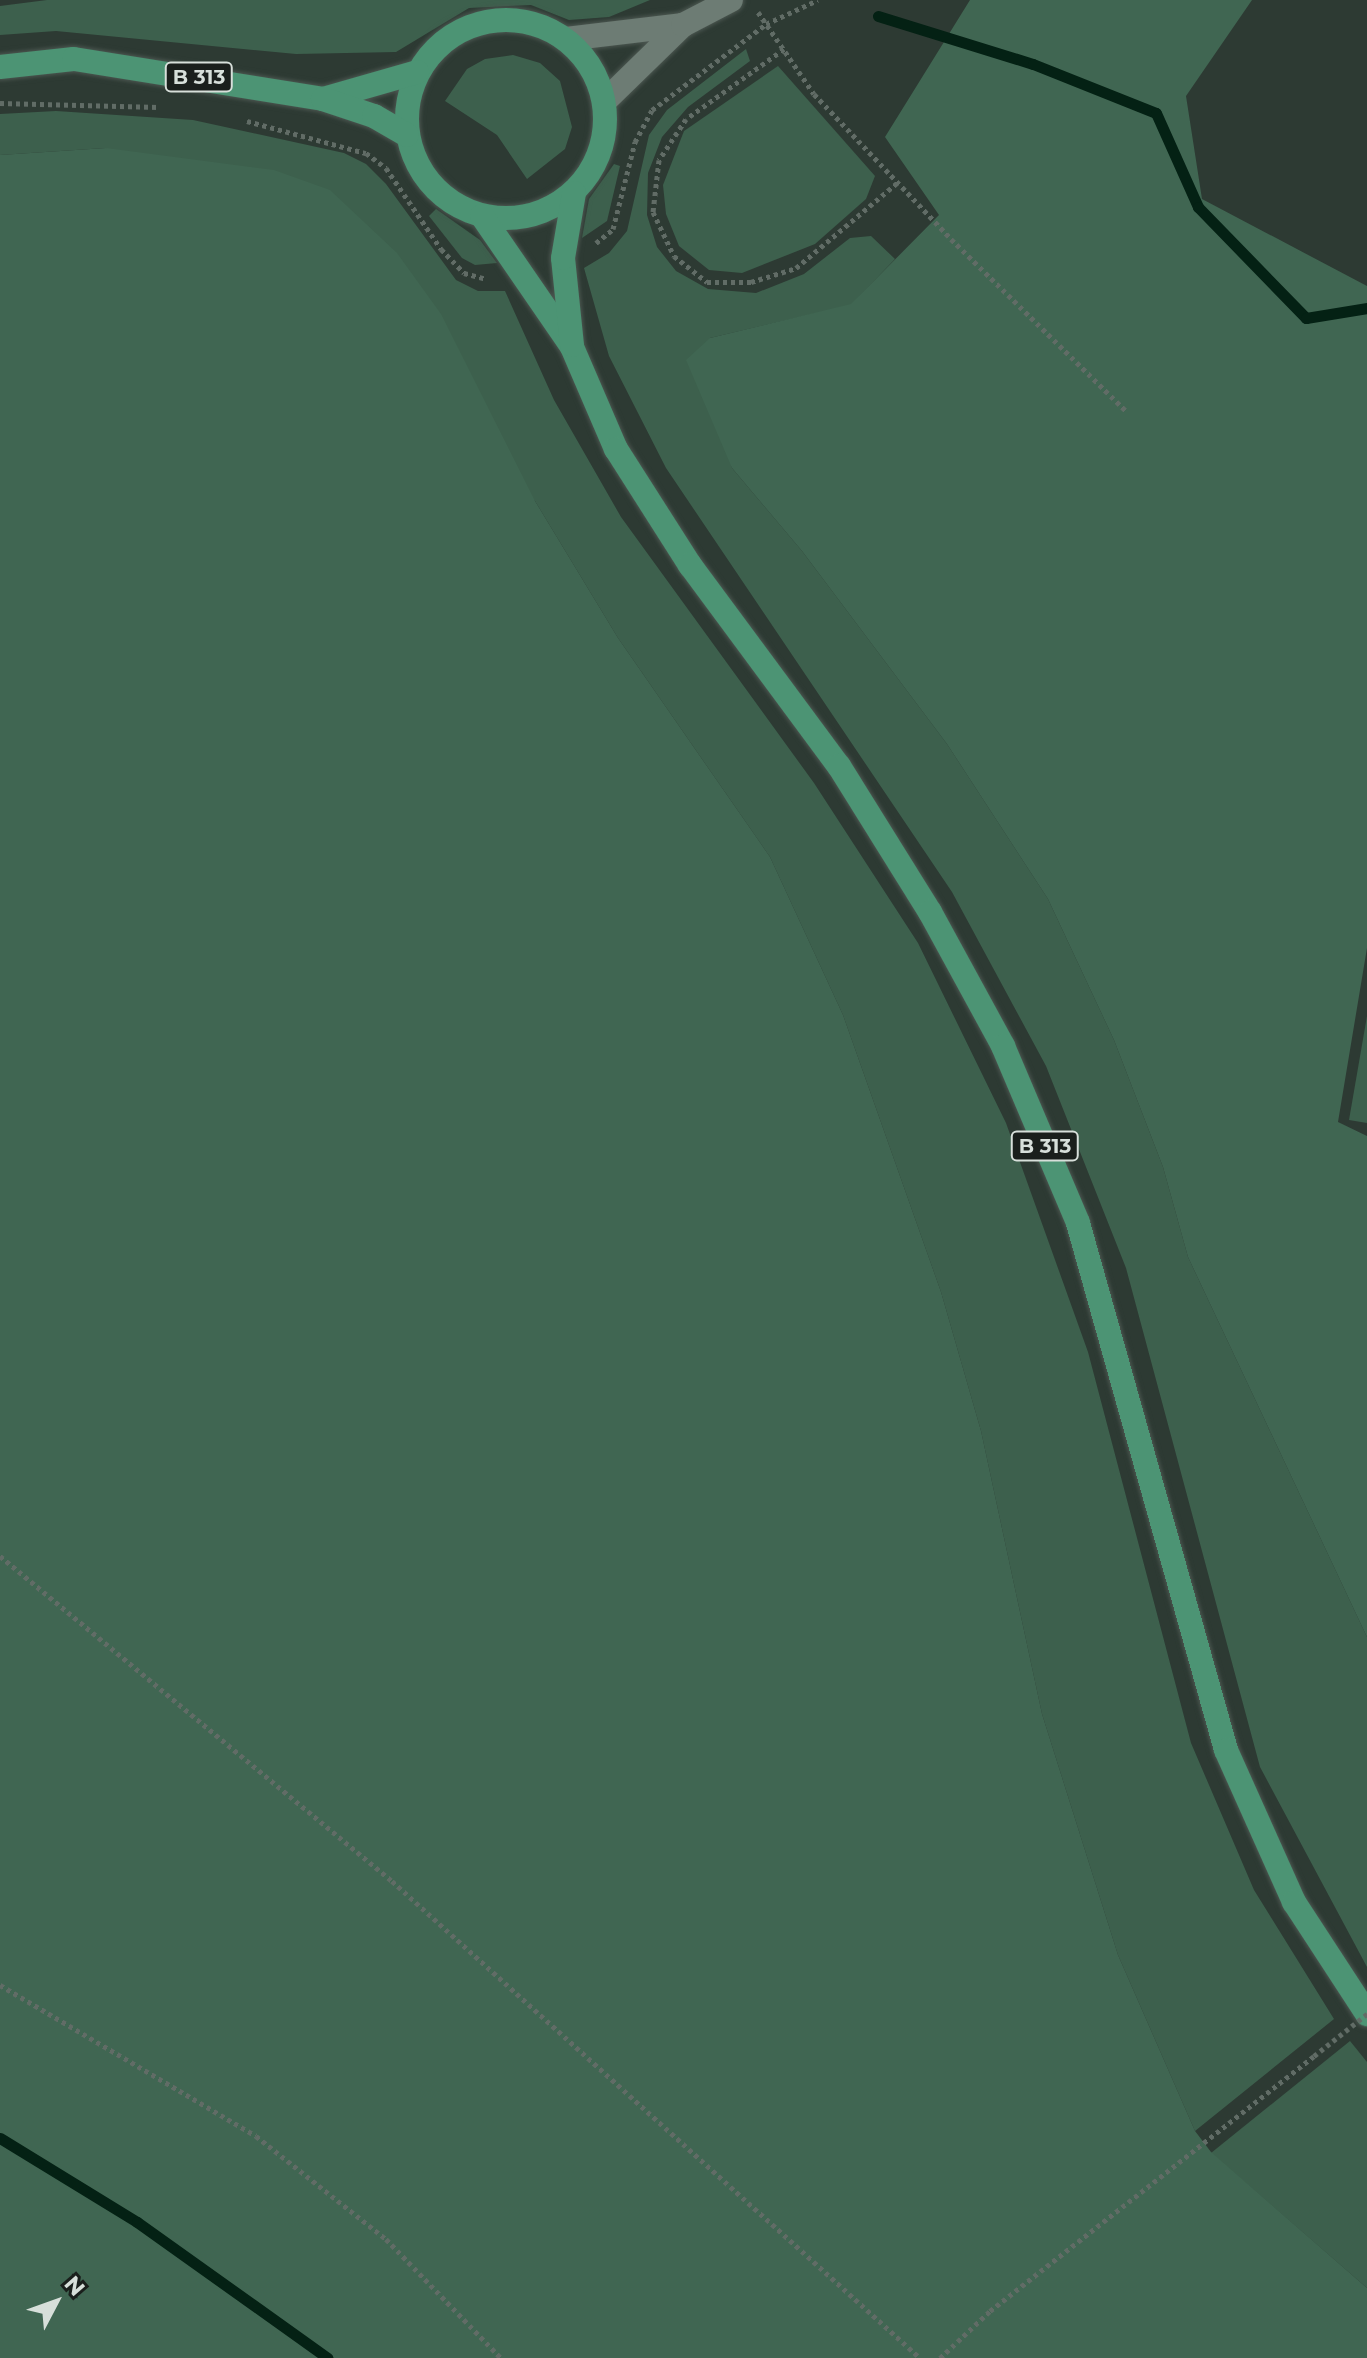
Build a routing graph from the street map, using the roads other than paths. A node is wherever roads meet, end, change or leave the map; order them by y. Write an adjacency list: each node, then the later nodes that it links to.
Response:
1 (731, 0): 2 (street)
2 (683, 25): 3 (street); 7 (street)
3 (566, 39): 5 (main road); 7 (main road)
4 (0, 67): 6 (main road, B 313)
5 (417, 72): 6 (main road, B 313); 8 (main road)
6 (323, 99): 8 (main road, B 313)
7 (605, 101): 9 (main road)
8 (407, 135): 10 (main road)
9 (574, 193): 10 (main road); 11 (main road, B 313)
10 (482, 216): 11 (main road, B 313)
11 (572, 347): 12 (main road, B 313)
12 (1367, 2014)

